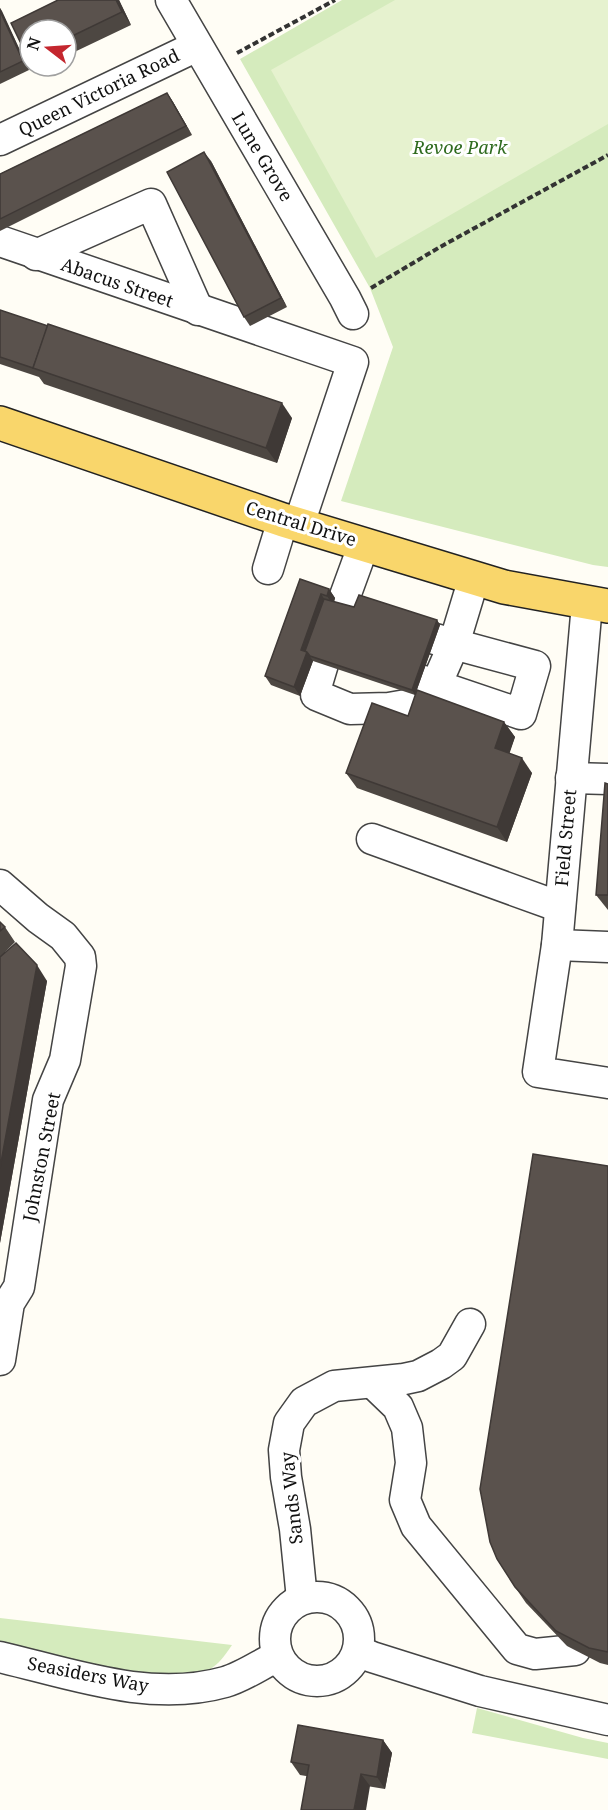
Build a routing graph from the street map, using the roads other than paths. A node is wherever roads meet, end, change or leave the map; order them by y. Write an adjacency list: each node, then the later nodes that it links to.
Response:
1 (171, 0): 2 (street, Lune Grove)
2 (203, 57): 3 (street, Queen Victoria Road); 6 (street, Lune Grove)
3 (0, 140)
4 (0, 241): 5 (street, Abacus Street)
5 (36, 255): 7 (street, Abacus Street); 7 (street, Abacus Street)
6 (349, 306)
7 (198, 310): 9 (street, Abacus Street)
8 (0, 423): 9 (main road, Central Drive)
9 (291, 522): 10 (main road, Central Drive); 11 (street)
10 (364, 544): 12 (main road, Central Drive); 14 (street)
11 (268, 569)
12 (474, 578): 13 (main road, Central Drive); 15 (street)
13 (598, 605): 16 (street, Field Street)
14 (341, 608)
15 (322, 664)
16 (571, 778): 17 (street); 20 (street, Field Street)
17 (608, 779)
18 (372, 839): 20 (street)
19 (0, 885): 25 (street, Johnston Street)
20 (560, 907): 21 (street, Field Street)
21 (556, 945): 22 (street); 23 (street, Field Street)
22 (608, 947)
23 (608, 1083)
24 (470, 1324): 26 (street, Sands Way)
25 (0, 1360)
26 (373, 1383): 27 (street, Sands Way); 28 (street)
27 (302, 1599): 29 (street); 30 (street)
28 (575, 1650)
29 (358, 1651): 30 (street); 32 (street)
30 (278, 1656): 31 (street, Seasiders Way)
31 (0, 1657)
32 (608, 1720)

